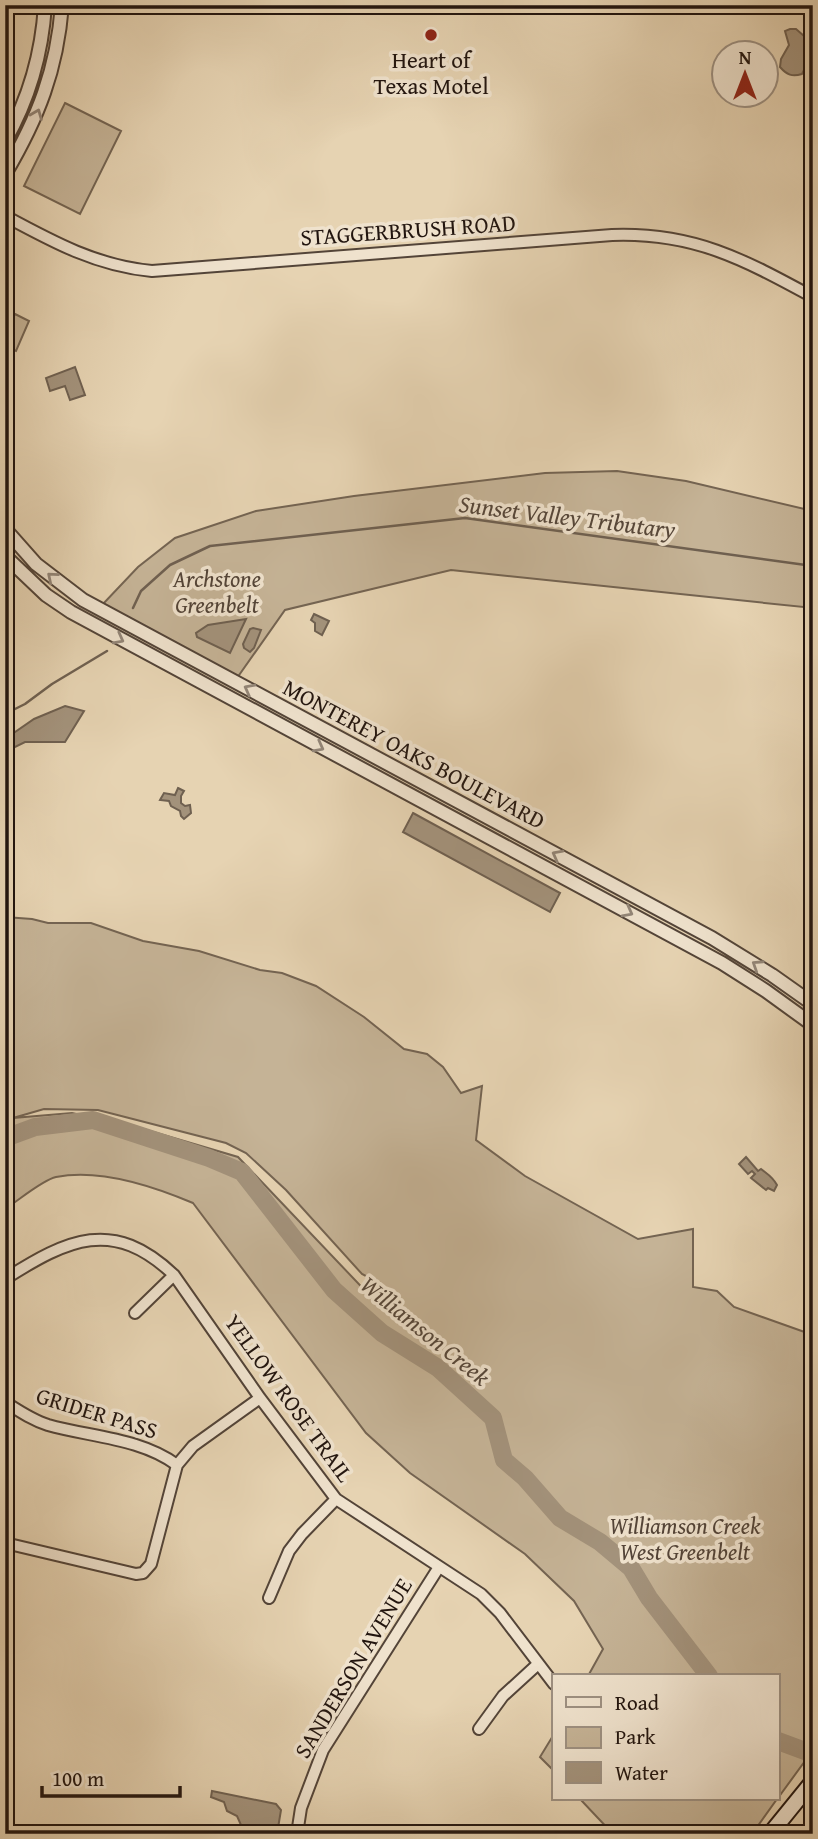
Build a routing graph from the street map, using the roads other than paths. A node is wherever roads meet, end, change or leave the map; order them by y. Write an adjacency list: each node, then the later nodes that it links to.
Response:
1 (45, 5): 3 (street)
2 (62, 5): 4 (street, one-way to 2)
3 (5, 141)
4 (5, 174)
5 (5, 216): 6 (street, STAGGERBRUSH ROAD)
6 (813, 296)
7 (5, 529): 9 (street, MONTEREY OAKS BOULEVARD, one-way to 7)
8 (8, 564): 10 (street, MONTEREY OAKS BOULEVARD, one-way to 10)
9 (813, 1004)
10 (813, 1025)
11 (174, 1275): 12 (street, YELLOW ROSE TRAIL); 13 (street); 14 (street, YELLOW ROSE TRAIL)
12 (5, 1279)
13 (135, 1313)
14 (260, 1398): 16 (street); 17 (street, YELLOW ROSE TRAIL)
15 (5, 1402): 16 (street, GRIDER PASS)
16 (177, 1465): 18 (street)
17 (336, 1499): 19 (street, YELLOW ROSE TRAIL); 20 (street)
18 (5, 1543)
19 (439, 1567): 21 (street, YELLOW ROSE TRAIL); 25 (street, SANDERSON AVENUE)
20 (269, 1598)
21 (538, 1664): 22 (street, YELLOW ROSE TRAIL); 23 (street)
22 (552, 1682)
23 (479, 1729)
24 (813, 1781): 26 (main road)
25 (297, 1834)
26 (770, 1834)

